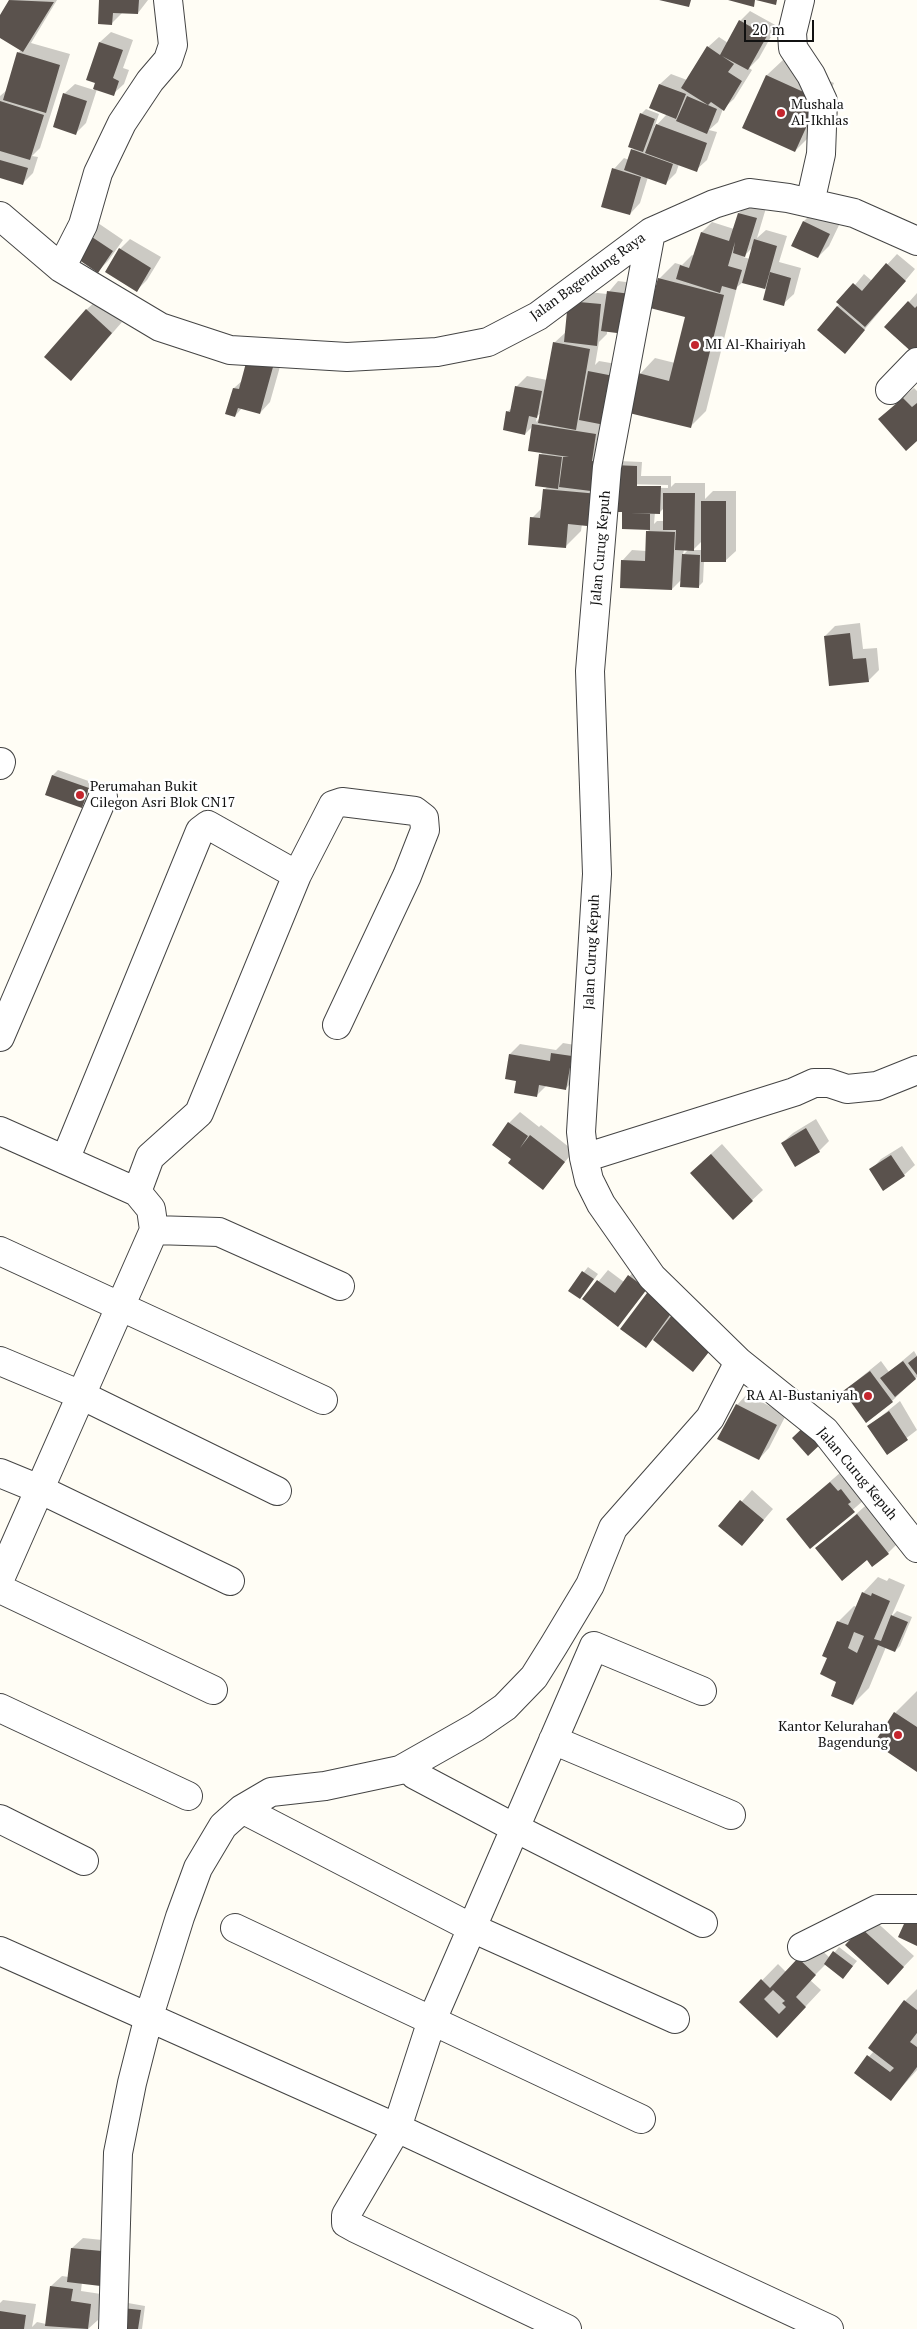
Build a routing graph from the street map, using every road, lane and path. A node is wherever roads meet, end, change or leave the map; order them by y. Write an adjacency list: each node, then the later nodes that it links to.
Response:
1 (168, 0): 7 (street)
2 (800, 0): 3 (street)
3 (810, 203): 5 (street, Jalan Bagendung Raya); 6 (street, Jalan Bagendung Raya)
4 (0, 216): 7 (street, Jalan Bagendung Raya)
5 (651, 232): 7 (street, Jalan Bagendung Raya); 16 (street, Jalan Curug Kepuh)
6 (917, 241)
7 (61, 268)
8 (917, 362): 9 (street)
9 (890, 390)
10 (103, 797): 13 (street)
11 (297, 875): 12 (street); 17 (street); 18 (street)
12 (337, 1026)
13 (0, 1037)
14 (917, 1070): 16 (street)
15 (0, 1130): 17 (street)
16 (584, 1158): 24 (street, Jalan Curug Kepuh)
17 (65, 1160): 18 (street)
18 (137, 1192): 19 (street)
19 (154, 1230): 21 (street); 22 (street)
20 (0, 1251): 22 (street)
21 (340, 1286)
22 (120, 1306): 25 (street); 26 (street)
23 (0, 1361): 25 (street)
24 (739, 1362): 30 (street, Jalan Curug Kepuh); 40 (street)
25 (80, 1395): 28 (street); 29 (street)
26 (323, 1400)
27 (0, 1473): 28 (street)
28 (39, 1489): 31 (street); 32 (street)
29 (277, 1491)
30 (917, 1548)
31 (0, 1579)
32 (230, 1580)
33 (0, 1589): 34 (street)
34 (213, 1690)
35 (702, 1690): 37 (street)
36 (0, 1708): 39 (street)
37 (553, 1740): 41 (street); 43 (street)
38 (415, 1775): 43 (street)
39 (188, 1796)
40 (242, 1809): 48 (street); 51 (street)
41 (731, 1815)
42 (0, 1819): 44 (street)
43 (515, 1828): 46 (street); 48 (street)
44 (84, 1861)
45 (917, 1909): 49 (street)
46 (703, 1923)
47 (235, 1928): 53 (street)
48 (472, 1928): 52 (street); 53 (street)
49 (802, 1947)
50 (0, 1951): 51 (street)
51 (149, 2016): 55 (street); 56 (street)
52 (675, 2019)
53 (432, 2020): 54 (street); 55 (street)
54 (641, 2119)
55 (397, 2128): 57 (street); 58 (street)
56 (113, 2329)
57 (567, 2329)
58 (829, 2329)

